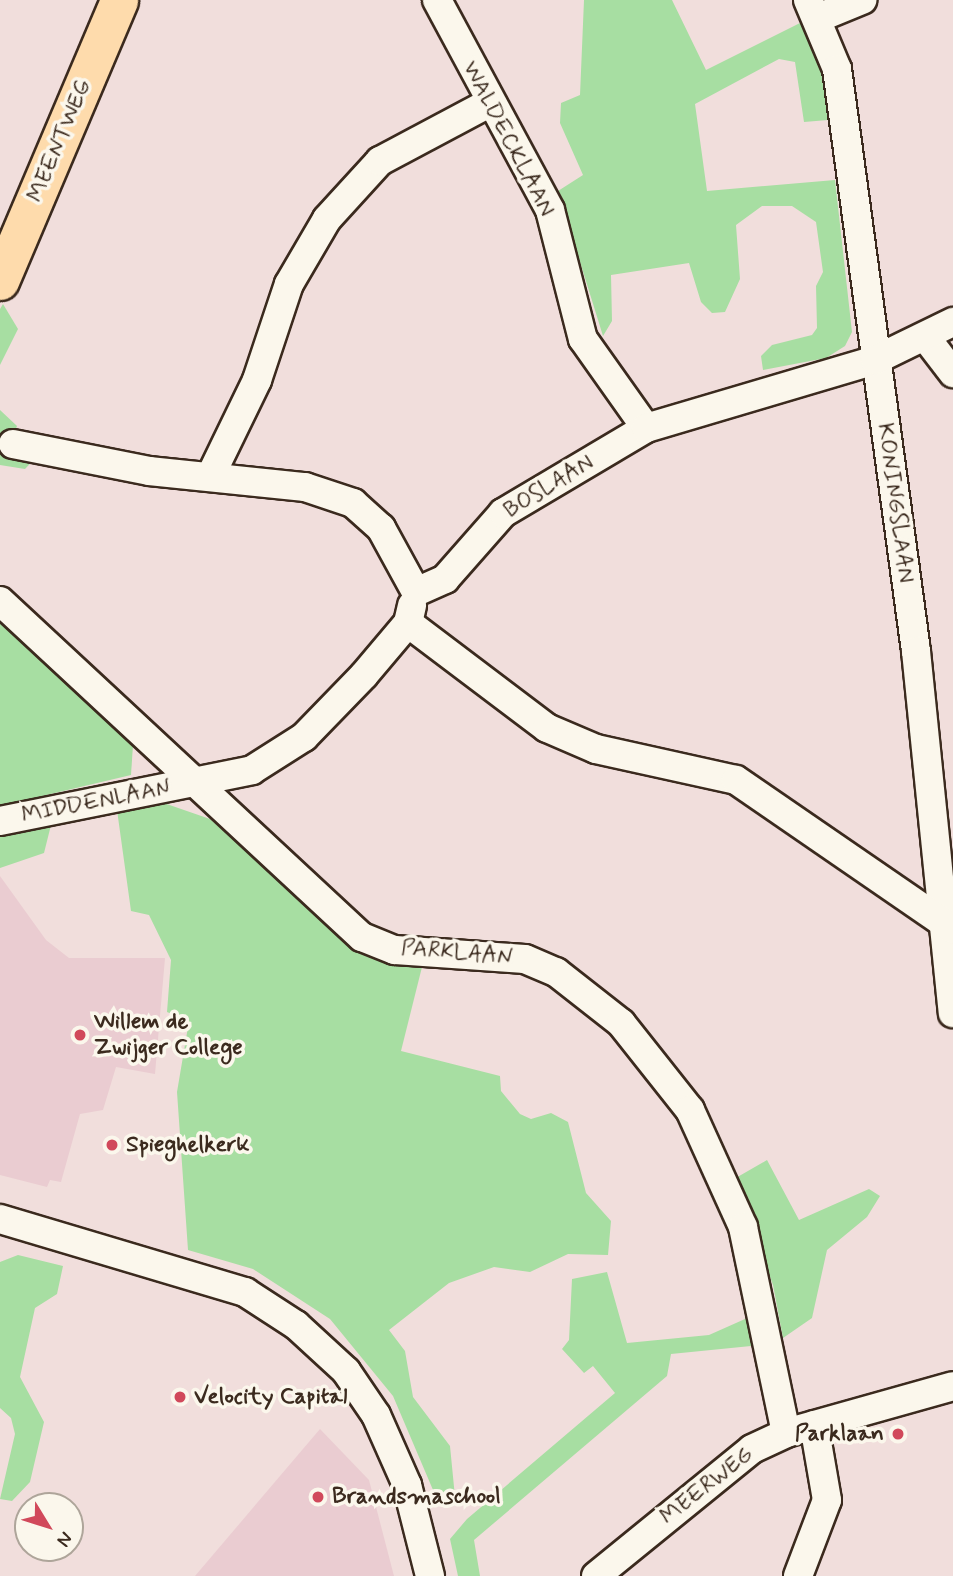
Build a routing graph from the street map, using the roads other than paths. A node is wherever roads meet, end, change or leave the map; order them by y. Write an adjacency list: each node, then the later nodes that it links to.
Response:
1 (119, 0): 6 (main road, MEENTWEG)
2 (437, 0): 5 (street, WALDECKLAAN)
3 (862, 0): 4 (street)
4 (813, 9): 9 (street, KONINGSLAAN)
5 (487, 104): 11 (street, WALDECKLAAN); 13 (street)
6 (0, 281)
7 (953, 322): 8 (street, BOSLAAN)
8 (927, 340): 9 (street, BOSLAAN); 10 (street)
9 (875, 360): 11 (street, BOSLAAN); 19 (street, KONINGSLAAN)
10 (953, 373)
11 (646, 428): 14 (street, BOSLAAN)
12 (13, 444): 13 (street)
13 (210, 477): 14 (street)
14 (415, 592): 16 (street)
15 (0, 601): 17 (street, PARKLAAN)
16 (408, 623): 17 (street); 19 (street)
17 (191, 784): 18 (street, MIDDENLAAN); 24 (street, PARKLAAN)
18 (0, 821)
19 (947, 926): 20 (street, KONINGSLAAN)
20 (953, 1013)
21 (0, 1219): 25 (street)
22 (953, 1387): 23 (street, MEERWEG)
23 (814, 1425): 24 (street, MEERWEG); 27 (street)
24 (786, 1433): 26 (street, MEERWEG)
25 (430, 1576)
26 (596, 1576)
27 (798, 1576)

